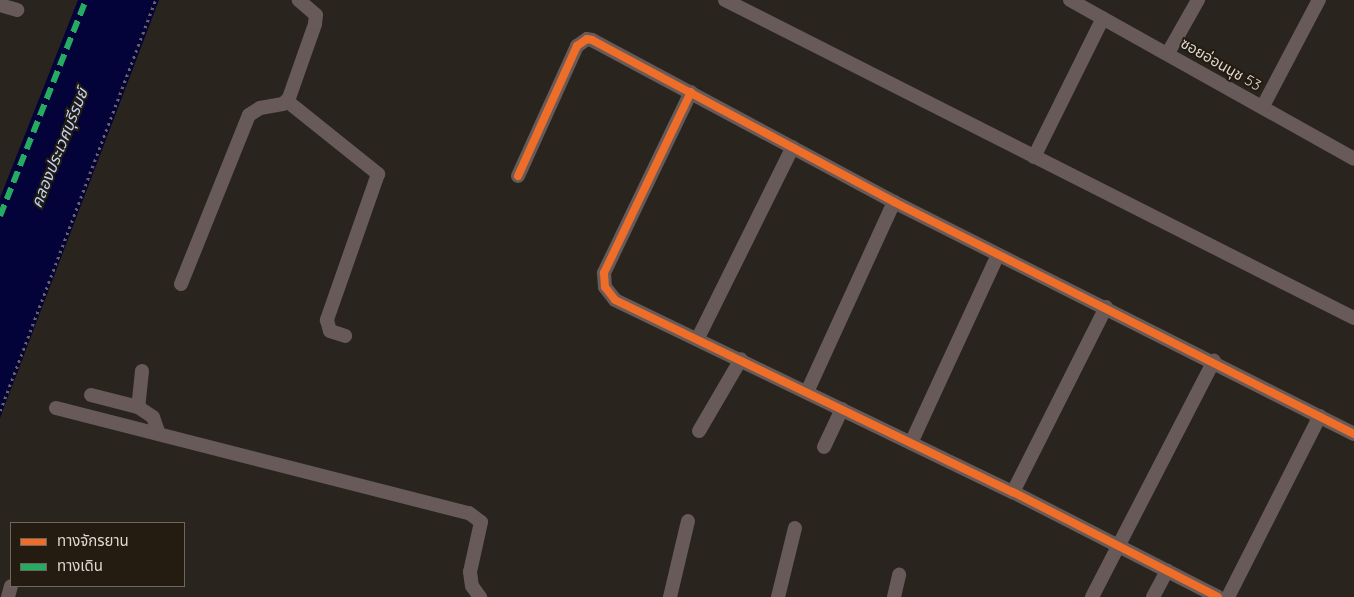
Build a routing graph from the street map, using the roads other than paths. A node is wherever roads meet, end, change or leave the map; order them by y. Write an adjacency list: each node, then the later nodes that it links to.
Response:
1 (299, 0): 11 (street)
2 (724, 0): 14 (street)
3 (1071, 0): 8 (street, ซอยอ่อนนุช 53)
4 (1198, 0): 9 (street)
5 (1320, 0): 12 (street)
6 (0, 5): 7 (street)
7 (17, 10)
8 (1104, 18): 9 (street, ซอยอ่อนนุช 53); 14 (street)
9 (1168, 53): 12 (street, ซอยอ่อนนุช 53)
10 (691, 92): 13 (street); 16 (street); 23 (street)
11 (287, 100): 19 (street); 22 (street)
12 (1263, 106): 15 (street, ซอยอ่อนนุช 53)
13 (793, 147): 17 (street); 23 (street)
14 (1034, 157): 21 (street)
15 (1354, 158)
16 (518, 176)
17 (894, 202): 18 (street); 27 (street)
18 (998, 255): 20 (street); 36 (street)
19 (181, 284)
20 (1106, 307): 25 (street); 38 (street)
21 (1354, 318)
22 (345, 336)
23 (698, 338): 24 (street)
24 (741, 359): 27 (street); 33 (street)
25 (1214, 361): 32 (street); 41 (street)
26 (142, 371): 29 (street)
27 (807, 392): 31 (street)
28 (91, 394): 29 (street)
29 (138, 407): 34 (street)
30 (56, 408): 34 (street)
31 (842, 409): 36 (street); 37 (street)
32 (1320, 416): 35 (street); 51 (street)
33 (699, 431)
34 (159, 434): 44 (street)
35 (1354, 434)
36 (911, 443): 38 (street)
37 (824, 447)
38 (1013, 492): 41 (street)
39 (688, 521): 45 (street)
40 (795, 528): 46 (street)
41 (1120, 546): 42 (street); 48 (street)
42 (1167, 570): 49 (street); 50 (street)
43 (899, 575): 47 (street)
44 (480, 597)
45 (670, 597)
46 (778, 597)
47 (894, 597)
48 (1092, 597)
49 (1152, 597)
50 (1218, 597)
51 (1228, 597)

